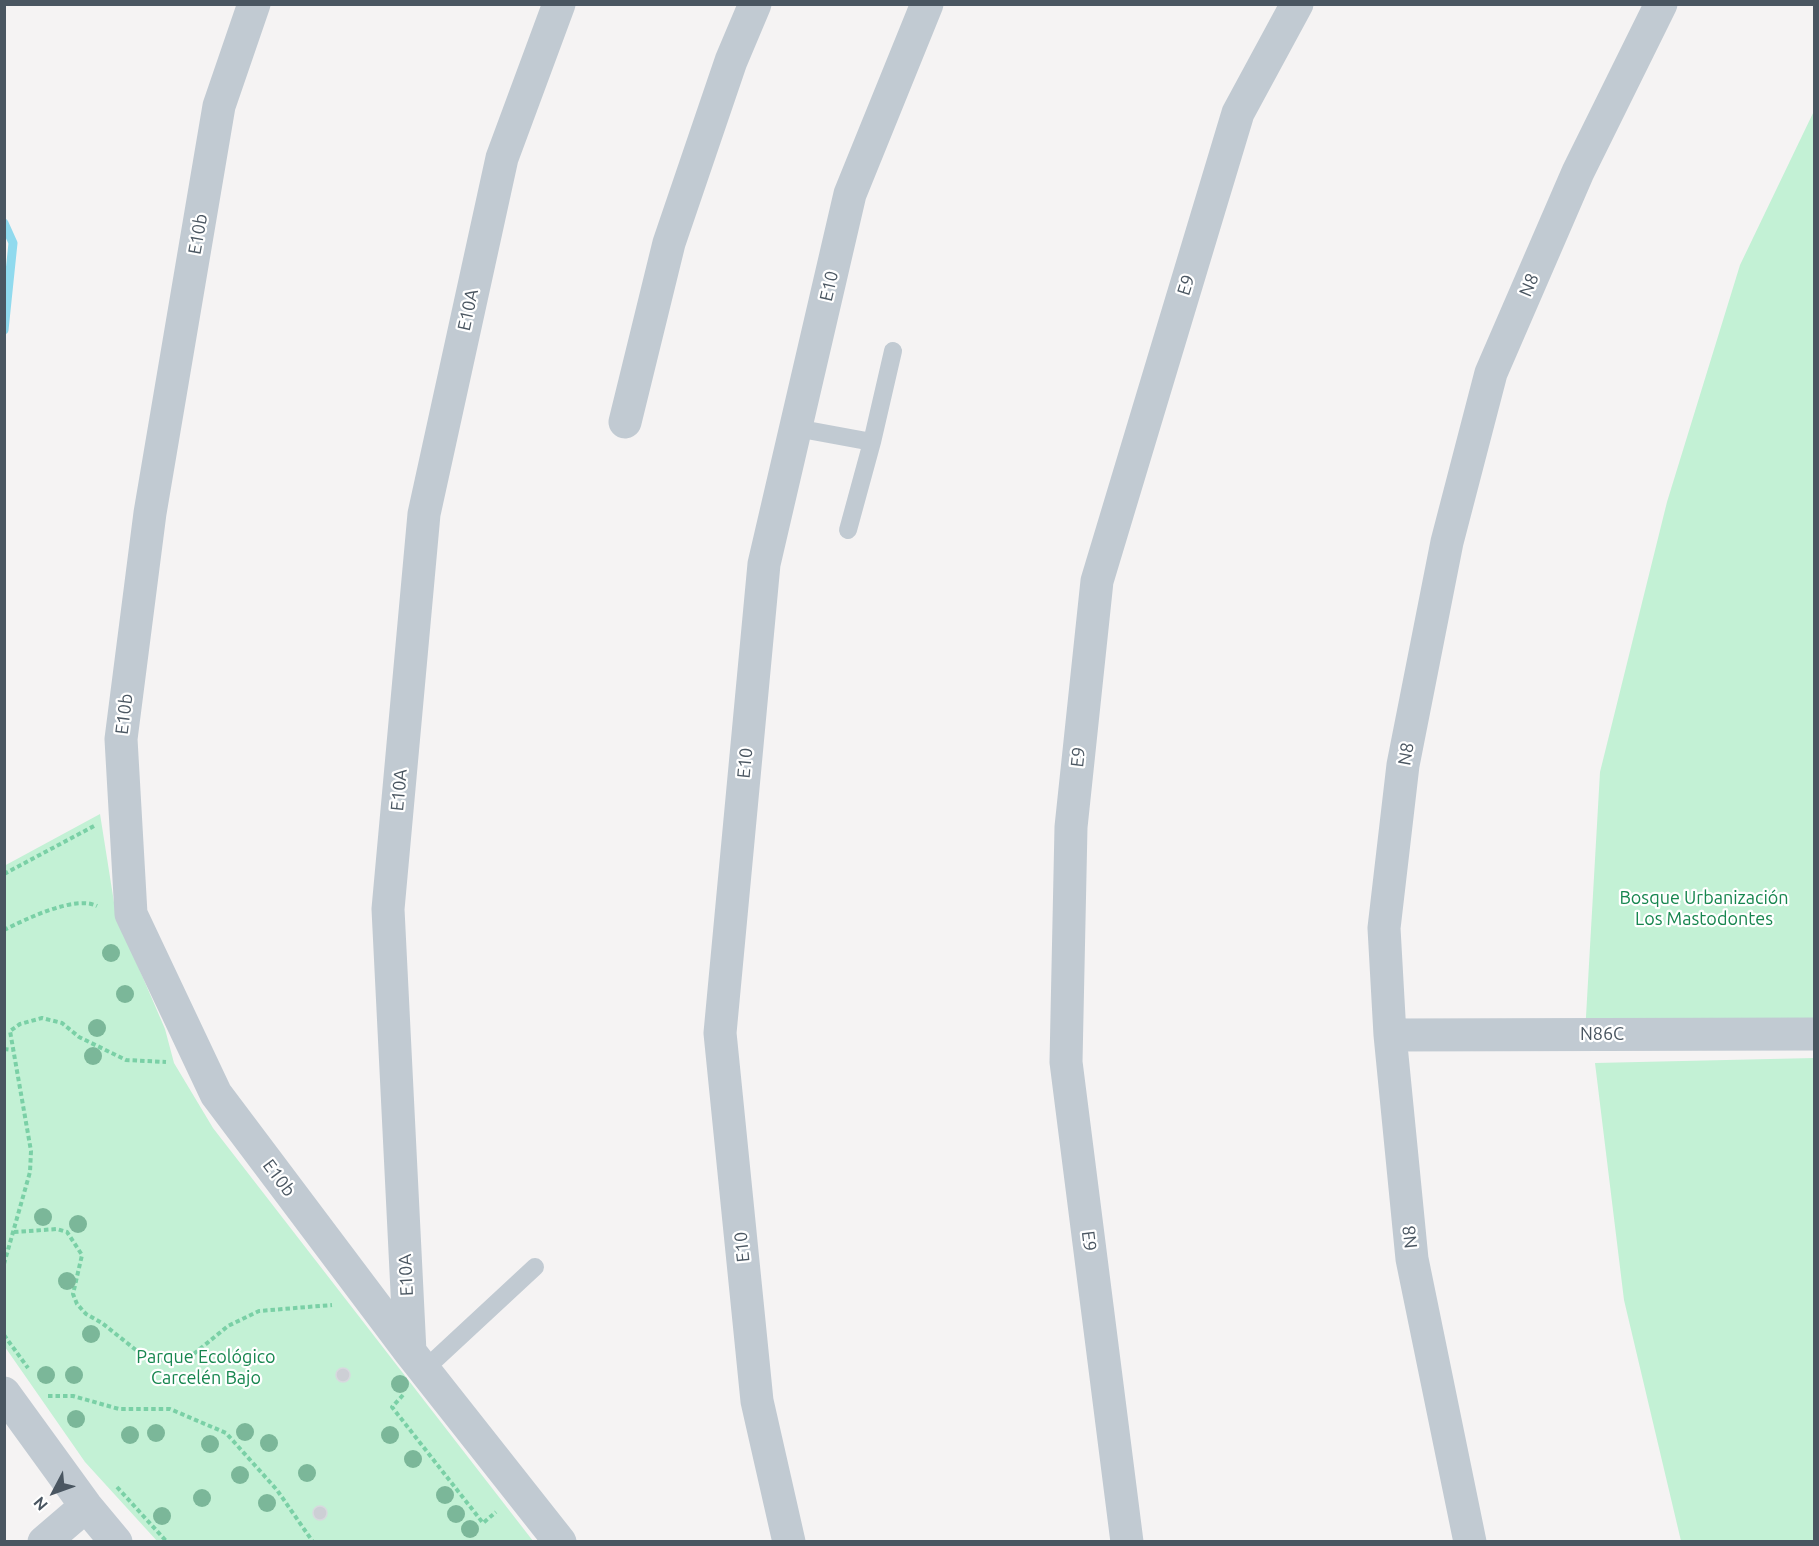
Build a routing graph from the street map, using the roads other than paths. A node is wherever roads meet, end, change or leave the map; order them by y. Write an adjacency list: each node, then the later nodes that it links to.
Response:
1 (254, 4): 15 (street, E10b)
2 (559, 4): 15 (street, E10A)
3 (755, 4): 8 (street)
4 (927, 4): 9 (street, E10)
5 (1297, 4): 22 (street, E9)
6 (1661, 4): 13 (street, N8)
7 (893, 351): 10 (lane)
8 (625, 422)
9 (796, 428): 10 (lane); 21 (street, E10)
10 (872, 442): 11 (lane)
11 (848, 530)
12 (1815, 1034): 13 (street, N86C)
13 (1390, 1035): 23 (street, N8)
14 (535, 1267): 15 (lane)
15 (417, 1361): 20 (street)
16 (4, 1393): 17 (street)
17 (86, 1506): 18 (street); 19 (street)
18 (44, 1542)
19 (116, 1542)
20 (560, 1542)
21 (789, 1542)
22 (1127, 1542)
23 (1470, 1542)

